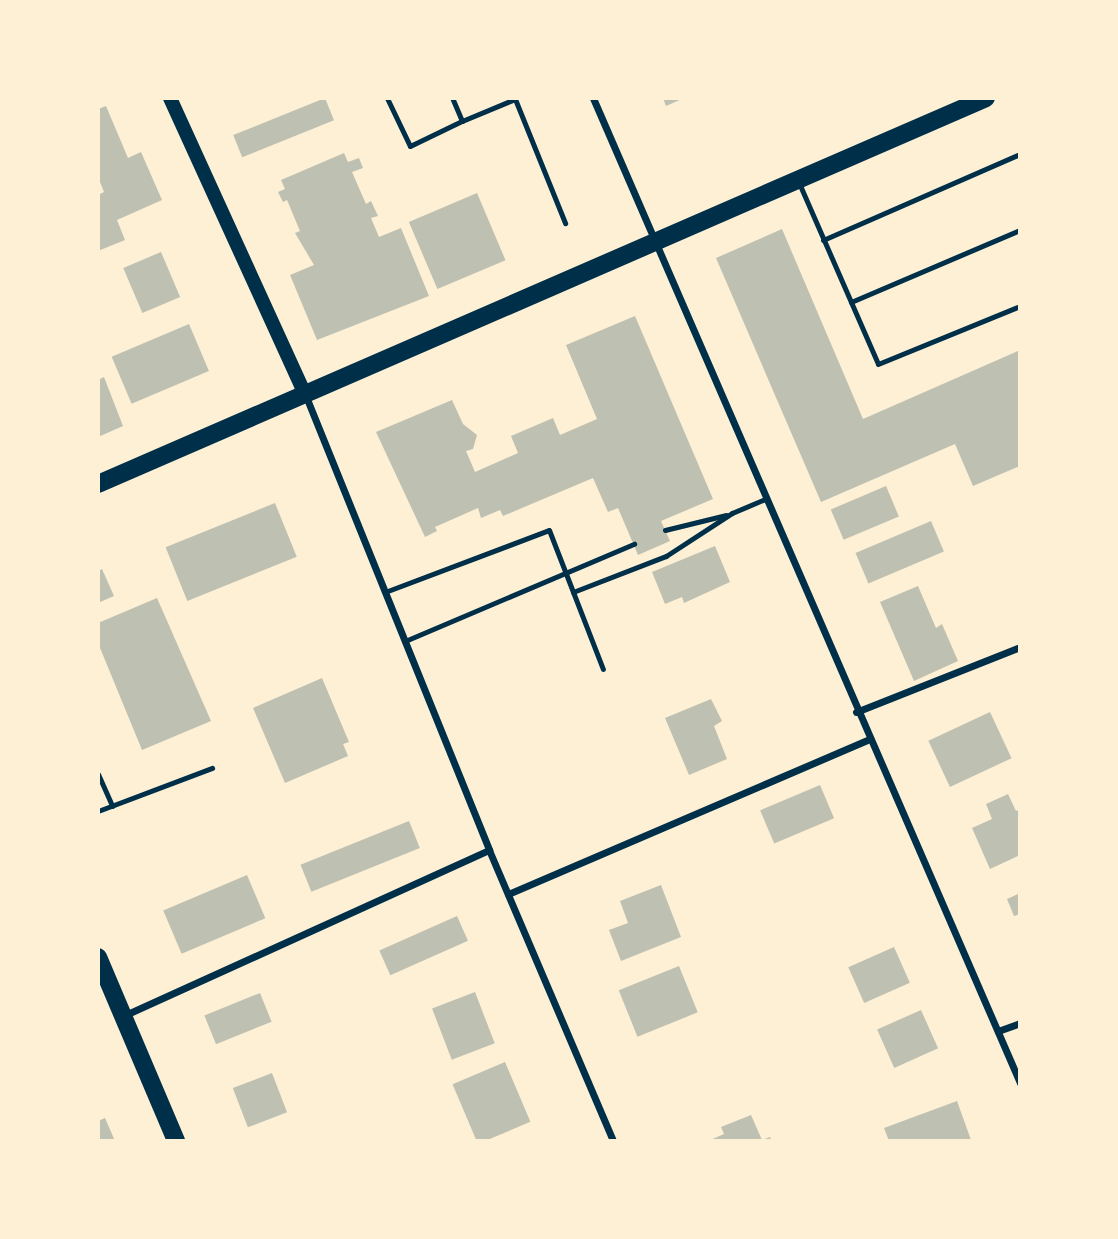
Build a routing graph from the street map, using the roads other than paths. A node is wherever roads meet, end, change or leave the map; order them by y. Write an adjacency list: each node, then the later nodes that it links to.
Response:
1 (170, 98): 16 (main road)
2 (387, 98): 7 (lane)
3 (452, 98): 7 (lane)
4 (515, 98): 7 (lane); 10 (lane)
5 (593, 98): 13 (street)
6 (986, 98): 9 (main road)
7 (462, 121)
8 (1020, 155): 12 (lane)
9 (797, 180): 12 (lane); 13 (main road)
10 (565, 223)
11 (1020, 230): 14 (lane)
12 (823, 240): 14 (lane)
13 (654, 242): 16 (main road); 18 (street)
14 (851, 302): 15 (lane)
15 (1020, 306)
16 (305, 394): 17 (main road); 23 (street)
17 (98, 484)
18 (765, 499): 19 (lane); 28 (street)
19 (732, 513): 20 (lane); 24 (lane)
20 (664, 530)
21 (634, 544): 22 (lane)
22 (566, 575): 23 (lane); 24 (lane); 25 (lane)
23 (385, 592): 25 (street)
24 (573, 592): 27 (lane)
25 (405, 641): 34 (street)
26 (1020, 647): 28 (street)
27 (603, 669)
28 (856, 712): 29 (street)
29 (870, 738): 35 (street); 39 (street)
30 (212, 768): 32 (lane)
31 (98, 774): 32 (lane)
32 (112, 806): 33 (lane)
33 (98, 811)
34 (489, 849): 35 (street); 37 (street)
35 (508, 894): 42 (street)
36 (98, 957): 37 (main road)
37 (123, 1016): 41 (main road)
38 (1020, 1023): 39 (street)
39 (998, 1031): 40 (street)
40 (1020, 1083)
41 (176, 1141)
42 (614, 1141)

